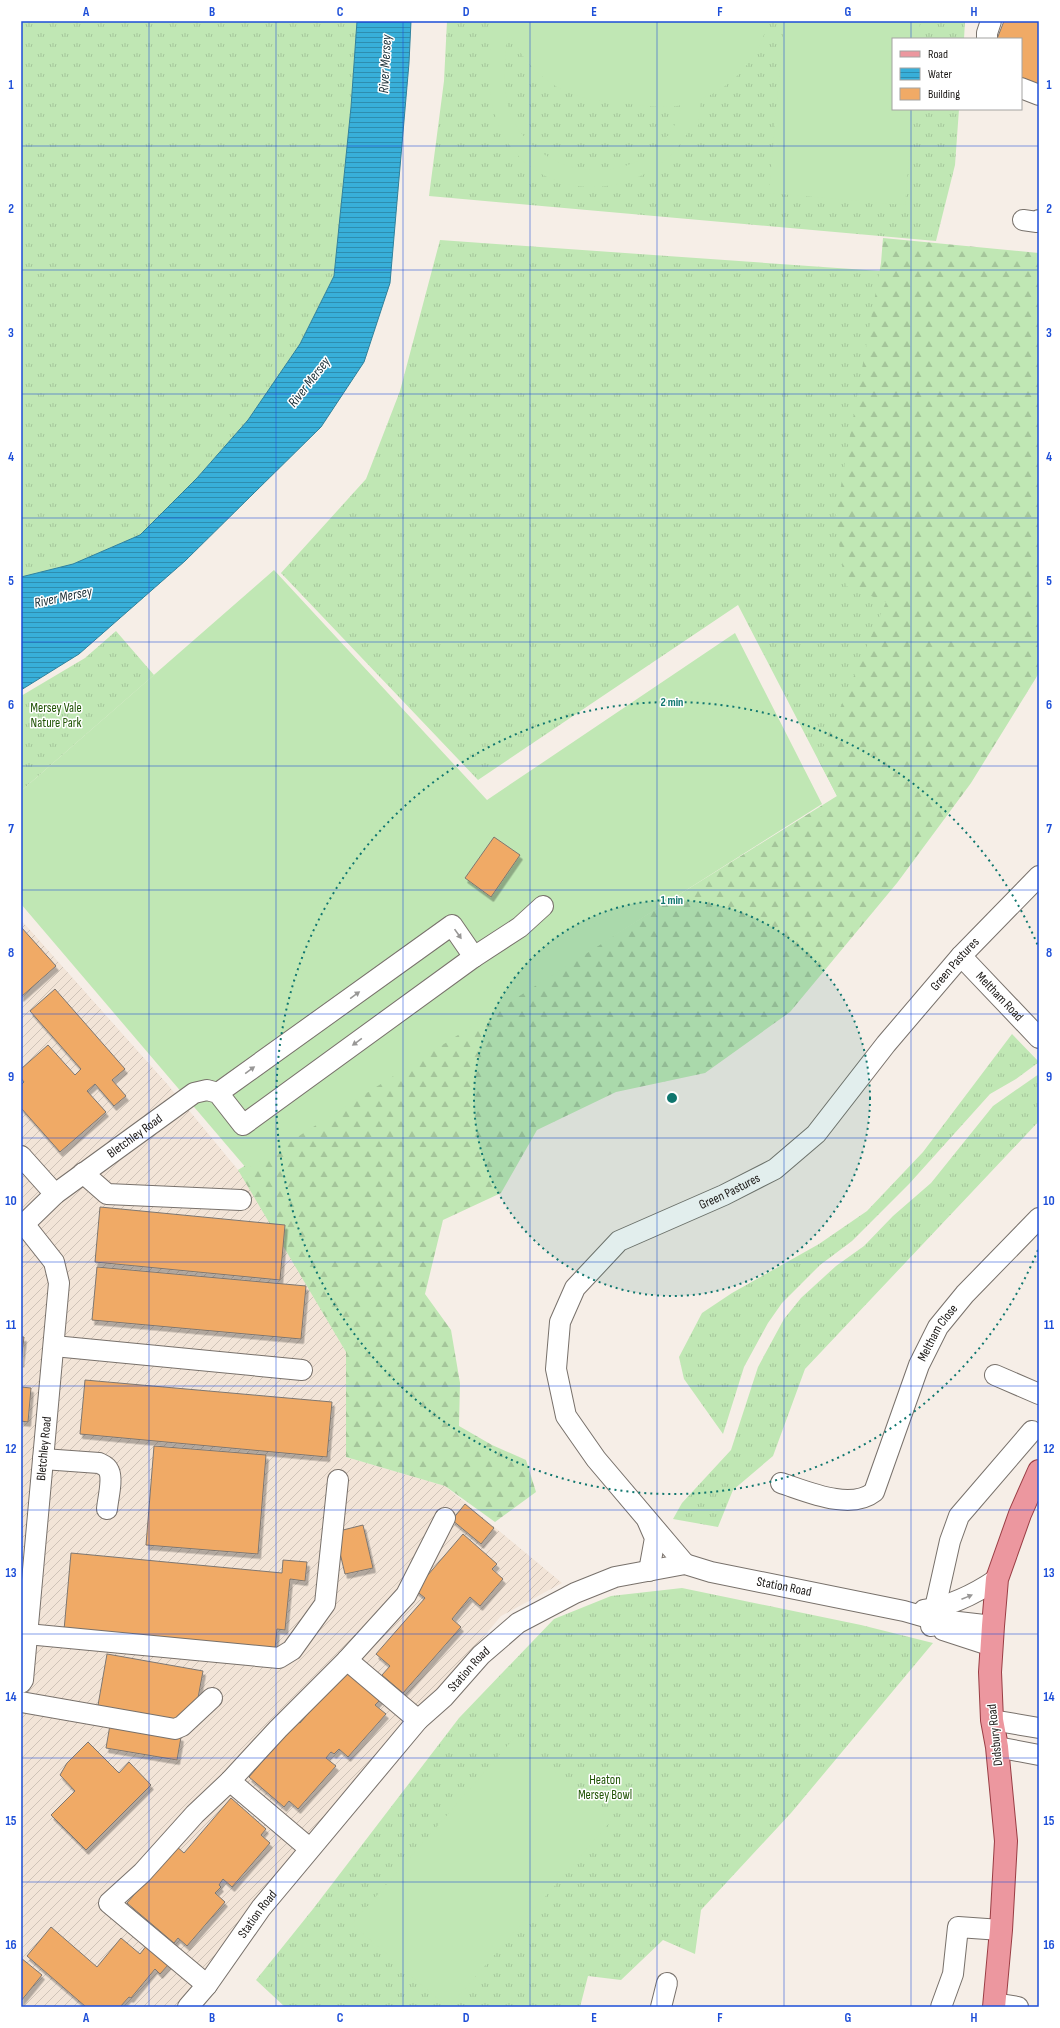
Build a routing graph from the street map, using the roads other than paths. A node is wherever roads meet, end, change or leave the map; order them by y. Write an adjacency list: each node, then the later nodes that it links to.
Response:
1 (991, 21): 2 (street)
2 (987, 38)
3 (1022, 88): 4 (street)
4 (1039, 95)
5 (1039, 876): 7 (street, Green Pastures)
6 (543, 906): 8 (street)
7 (961, 956): 9 (street, Meltham Road); 27 (street, Green Pastures)
8 (474, 957): 10 (street, one-way to 10); 10 (street, one-way to 8)
9 (1039, 1038)
10 (218, 1093): 12 (street, Bletchley Road)
11 (21, 1156): 13 (street)
12 (83, 1173): 13 (street, Bletchley Road); 14 (street)
13 (55, 1194): 16 (street, Bletchley Road)
14 (240, 1200)
15 (1039, 1218): 25 (street, Meltham Close)
16 (23, 1226): 17 (street, Bletchley Road)
17 (54, 1346): 18 (street); 22 (street, Bletchley Road)
18 (302, 1370)
19 (995, 1375): 20 (street)
20 (1039, 1394)
21 (1032, 1431): 33 (street)
22 (43, 1459): 26 (street); 34 (street, Bletchley Road)
23 (1039, 1471): 31 (main road, Didsbury Road)
24 (338, 1480): 34 (street)
25 (781, 1483)
26 (107, 1509)
27 (646, 1516): 29 (street, Green Pastures); 30 (street, Green Pastures)
28 (445, 1518): 36 (street)
29 (685, 1564): 30 (street, Station Road); 32 (street, Station Road)
30 (649, 1571): 40 (street, Station Road)
31 (997, 1579): 33 (street, one-way to 31); 35 (main road, Didsbury Road)
32 (875, 1606): 33 (street, Station Road); 33 (street, Station Road)
33 (932, 1618): 35 (street, Station Road)
34 (27, 1634): 37 (street, Bletchley Road)
35 (992, 1636): 41 (main road, Didsbury Road)
36 (347, 1660): 40 (street); 45 (street)
37 (21, 1683)
38 (212, 1698): 39 (street)
39 (21, 1702)
40 (418, 1720): 46 (street, Station Road)
41 (992, 1720): 42 (street); 43 (main road, Didsbury Road)
42 (1039, 1728)
43 (997, 1747): 44 (street); 47 (main road, Didsbury Road)
44 (1039, 1755)
45 (230, 1781): 46 (street); 49 (street)
46 (309, 1848): 49 (street, Station Road)
47 (1001, 1930): 50 (main road, Didsbury Road); 53 (street)
48 (667, 1983): 52 (street)
49 (207, 1985): 51 (street, Station Road)
50 (994, 2005): 54 (street)
51 (188, 2007)
52 (661, 2007)
53 (941, 2007)
54 (1018, 2007)

